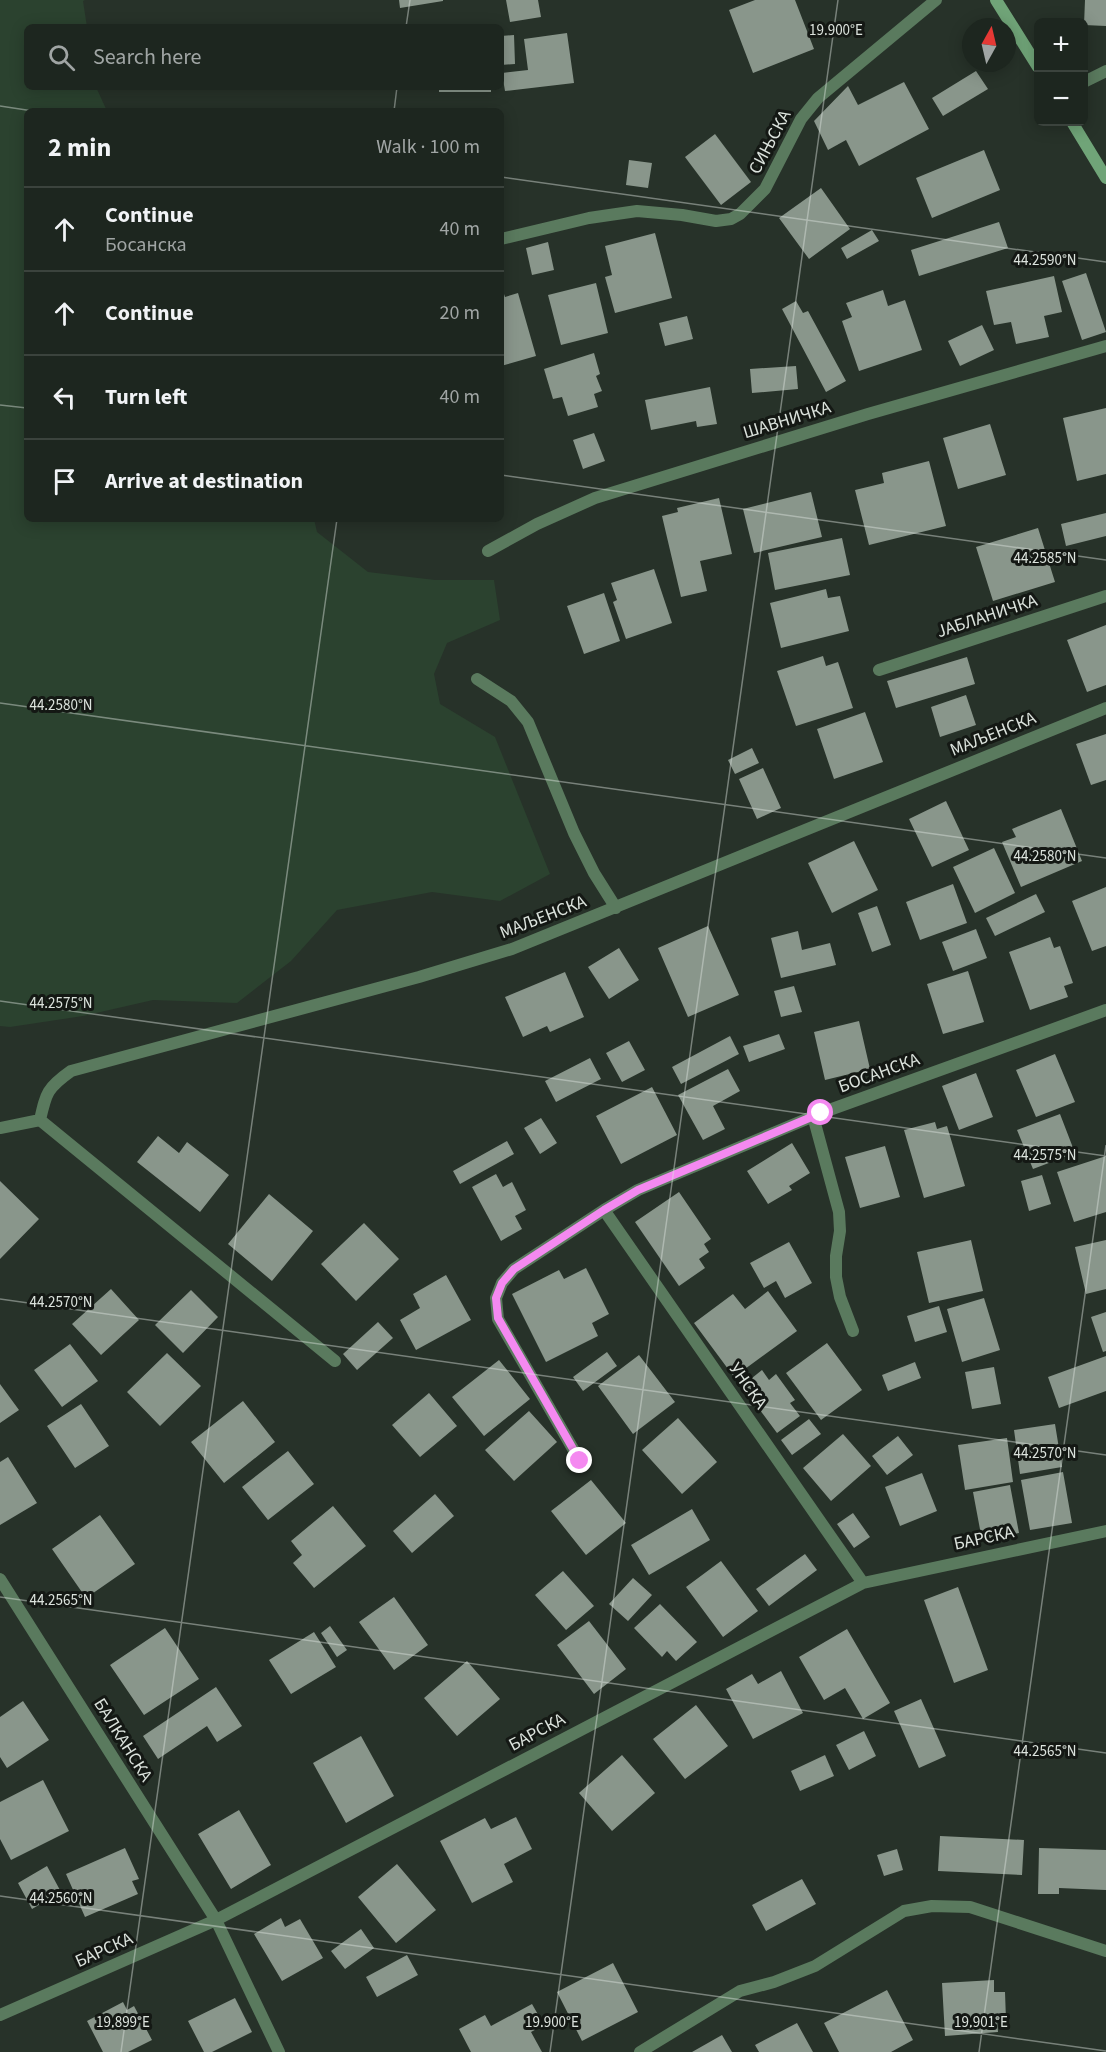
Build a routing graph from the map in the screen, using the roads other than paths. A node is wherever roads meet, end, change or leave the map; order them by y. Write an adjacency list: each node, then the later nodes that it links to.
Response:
1 (936, 0): 8 (street, СИЊСКА)
2 (996, 0): 3 (main road)
3 (1034, 61)
4 (1106, 71): 5 (street)
5 (1088, 80)
6 (1074, 126): 7 (main road)
7 (1106, 178)
8 (504, 238)
9 (1106, 346): 10 (street, ШАВНИЧКА)
10 (488, 551)
11 (1106, 596): 12 (street, ЈАБЛАНИЧКА)
12 (879, 670)
13 (477, 679): 15 (street)
14 (1106, 708): 15 (street, МАЉЕНСКА)
15 (616, 908): 18 (street, МАЉЕНСКА)
16 (1106, 1010): 17 (street, БОСАНСКА)
17 (813, 1116): 20 (street, БОСАНСКА); 21 (street)
18 (40, 1120): 19 (street); 22 (street)
19 (0, 1128)
20 (604, 1210): 23 (street, БОСАНСКА); 26 (street, УНСКА)
21 (853, 1331)
22 (335, 1361)
23 (580, 1461)
24 (1106, 1531): 26 (street, БАРСКА)
25 (0, 1578): 27 (street, БАЛКАНСКА)
26 (863, 1583): 27 (street, БАРСКА)
27 (216, 1920): 29 (street, БАРСКА); 30 (street, БАЛКАНСКА)
28 (1106, 1951): 31 (street)
29 (0, 2015)
30 (279, 2052)
31 (640, 2052)

